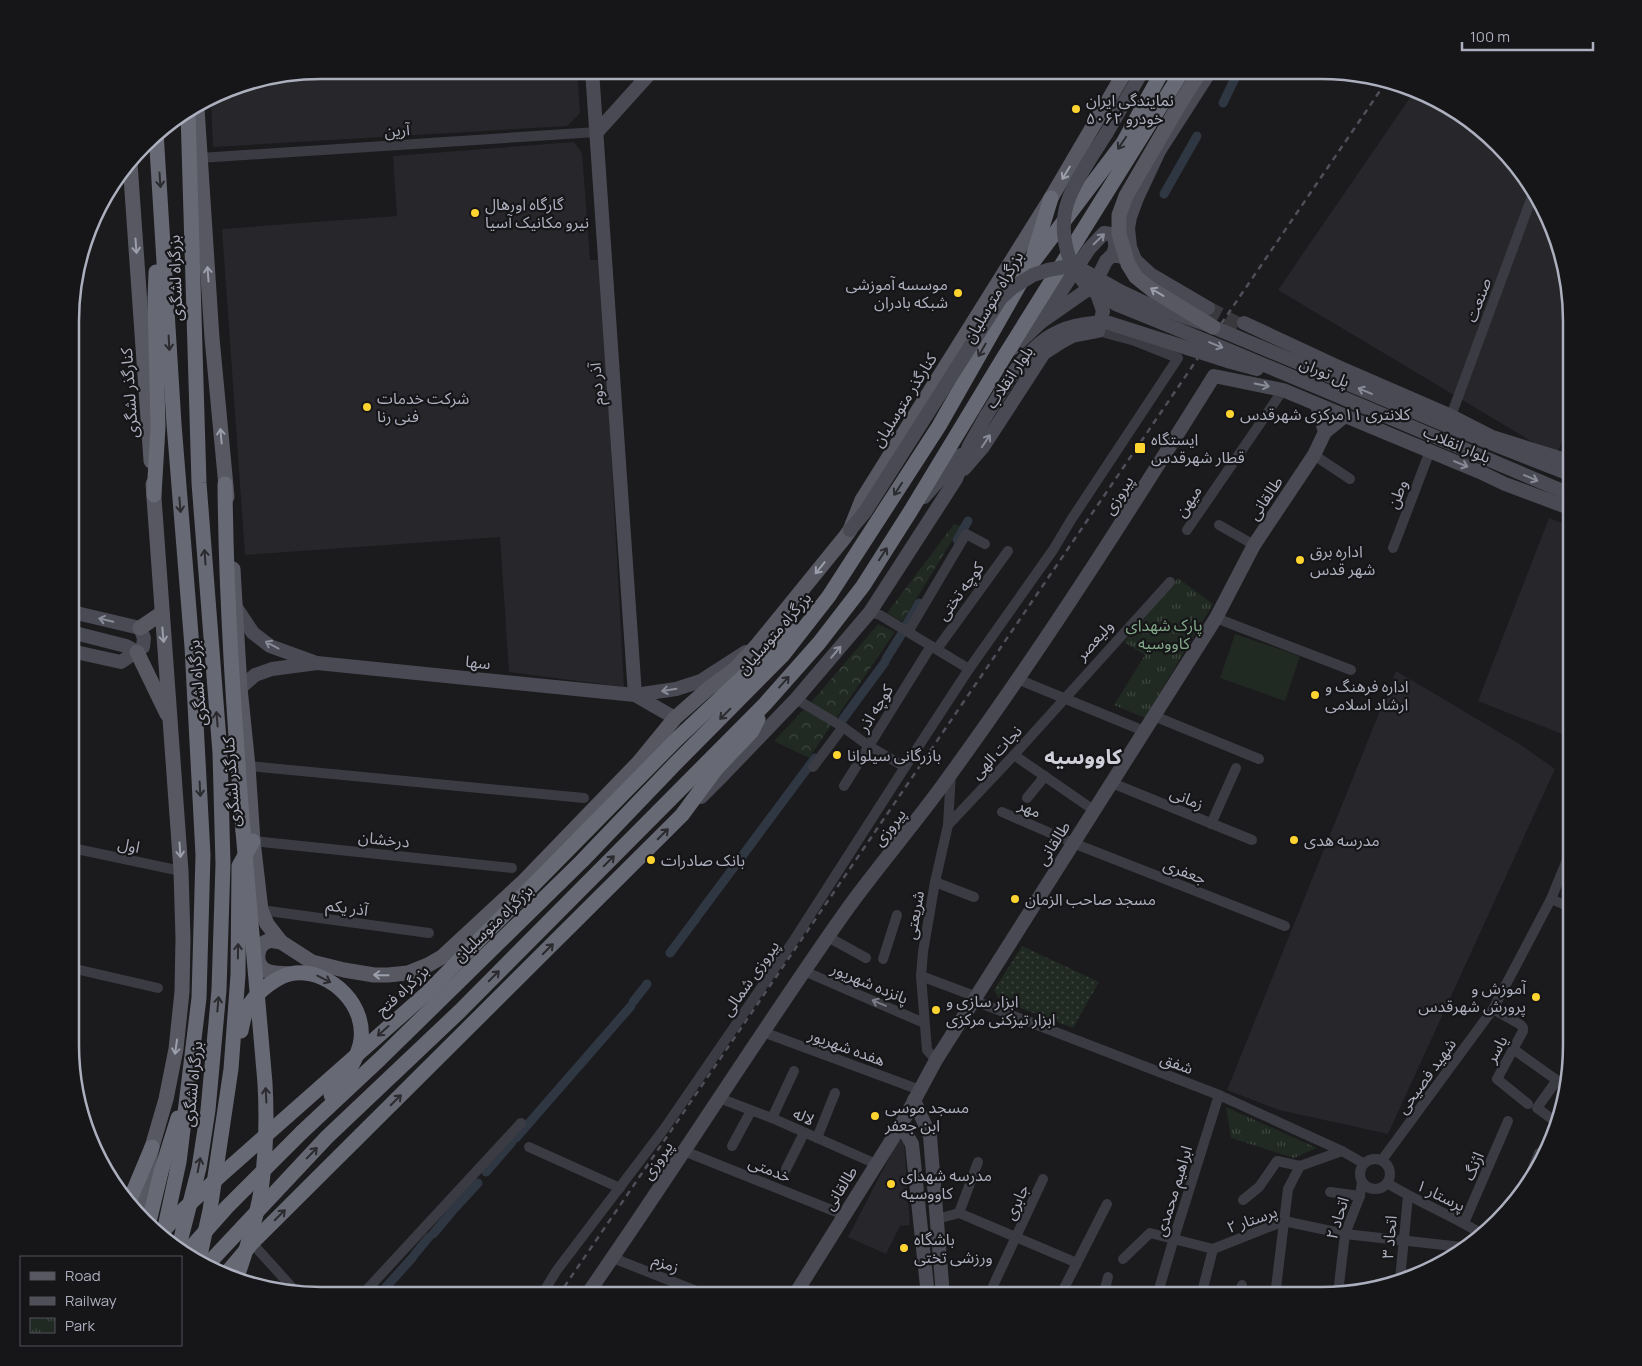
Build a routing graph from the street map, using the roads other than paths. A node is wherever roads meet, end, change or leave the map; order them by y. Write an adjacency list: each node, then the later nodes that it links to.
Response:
1 (593, 79): 11 (street, آذر دوم)
2 (645, 79): 11 (street)
3 (1121, 79): 15 (main road, کنارگذر متوسلیان, one-way to 15)
4 (1138, 79): 31 (street, پل توران, one-way to 31, bridge)
5 (1158, 79): 20 (highway, بزرگراه متوسلیان, one-way to 20)
6 (1177, 79): 27 (highway)
7 (1195, 79): 25 (main road, پل توران, one-way to 7, bridge)
8 (1205, 79): 19 (street)
9 (197, 113): 13 (main road, کنارگذر لشگری)
10 (188, 118): 192 (highway, بزرگراه لشگری, one-way to 10)
11 (596, 132): 13 (street, آرین); 78 (street, آذر دوم)
12 (157, 143): 17 (highway, بزرگراه لشگری, one-way to 17)
13 (200, 158): 46 (main road, کنارگذر لشگری, one-way to 13)
14 (131, 171): 48 (main road, کنارگذر لشگری, one-way to 48)
15 (1050, 198): 20 (highway); 52 (main road, کنارگذر متوسلیان)
16 (1531, 200): 35 (street, صنعت)
17 (163, 224): 48 (highway); 138 (highway, بزرگراه لشگری, one-way to 138)
18 (1111, 256): 19 (street); 21 (street); 23 (street, one-way to 18)
19 (1136, 261): 22 (street)
20 (1030, 266): 59 (highway, بزرگراه متوسلیان, one-way to 59)
21 (1094, 285): 23 (street); 26 (street); 28 (street, پیروزی شمالی)
22 (1210, 306)
23 (1041, 322): 27 (street)
24 (1243, 324): 29 (street, بلوار انقلاب)
25 (1213, 327): 42 (street, پل توران, one-way to 25, bridge); 52 (street, پل توران, bridge)
26 (1098, 331): 28 (street); 44 (street, بلوار انقلاب, one-way to 26)
27 (1004, 357): 50 (highway)
28 (1178, 358): 74 (street, پیروزی شمالی)
29 (1344, 372): 34 (street); 35 (street, بلوار انقلاب)
30 (1214, 376): 32 (street, بلوار انقلاب, one-way to 32); 76 (street, پیروزی)
31 (1292, 378): 38 (street, bridge); 47 (street, پل توران, one-way to 47, bridge)
32 (1282, 390): 33 (street, بلوار انقلاب); 53 (street, میهن)
33 (1317, 404): 34 (street, بلوار انقلاب); 36 (street)
34 (1340, 413): 36 (street, طالقانی); 39 (street, بلوار انقلاب)
35 (1450, 416): 37 (street, بلوار انقلاب)
36 (1325, 432): 40 (street, طالقانی)
37 (1492, 437): 41 (street, بلوار انقلاب); 43 (street)
38 (969, 446): 44 (street); 50 (street)
39 (1430, 451): 43 (street, بلوار انقلاب, one-way to 43); 56 (street, وطن)
40 (1314, 455): 45 (street); 55 (street, طالقانی)
41 (1563, 459)
42 (1563, 471)
43 (1480, 472): 49 (street, بلوار انقلاب)
44 (956, 479): 61 (street)
45 (1350, 479)
46 (225, 484): 60 (main road, کنارگذر لشگری); 106 (highway)
47 (1563, 491)
48 (154, 495): 62 (main road, کنارگذر لشگری)
49 (1563, 507)
50 (910, 512): 81 (highway, one-way to 50)
51 (1219, 525): 55 (street)
52 (850, 530): 68 (main road, کنارگذر متوسلیان, one-way to 68)
53 (1187, 530)
54 (985, 544): 66 (street)
55 (1254, 545): 64 (street, طالقانی)
56 (1393, 548)
57 (1008, 551): 69 (street, کوچه تختی)
58 (1170, 582): 79 (street, ولیعصر)
59 (829, 596): 87 (highway, بزرگراه فتح); 152 (highway, بزرگراه متوسلیان, one-way to 152)
60 (236, 609): 72 (street, one-way to 60); 77 (main road, کنارگذر لشگری)
61 (870, 612): 66 (street); 80 (street, one-way to 61)
62 (162, 613): 65 (main road); 84 (main road, کنارگذر لشگری, one-way to 84)
63 (79, 614): 65 (street, one-way to 63)
64 (1216, 618): 75 (street); 82 (street, طالقانی)
65 (140, 628): 70 (street)
66 (908, 632): 69 (street)
67 (79, 634): 70 (street)
68 (758, 644): 73 (main road, کنارگذر متوسلیان); 78 (street, سها, one-way to 78)
69 (934, 647): 74 (street); 88 (street, کوچه اذر)
70 (137, 652): 71 (street); 84 (main road)
71 (79, 653)
72 (317, 663): 77 (street); 78 (street, سها)
73 (735, 669): 83 (main road, کنارگذر متوسلیان); 87 (main road)
74 (970, 669): 93 (street, پیروزی شمالی)
75 (1351, 670)
76 (1018, 679): 79 (street); 95 (street, پیروزی)
77 (240, 688): 91 (main road, کنارگذر لشگری)
78 (635, 695): 83 (street, سها)
79 (1065, 698): 86 (street); 89 (street, نجات الهی)
80 (796, 699): 85 (street); 103 (street)
81 (764, 704): 103 (highway); 200 (highway, one-way to 81, bridge)
82 (1154, 716): 86 (street, طالقانی); 90 (street)
83 (675, 718): 122 (main road, کنارگذر لشگری, one-way to 122)
84 (171, 722): 112 (main road, کنارگذر لشگری, one-way to 112)
85 (843, 727): 88 (street); 92 (street)
86 (1144, 731): 97 (street, طالقانی)
87 (678, 738): 186 (highway, بزرگراه فتح, one-way to 186, bridge)
88 (869, 746): 93 (street); 98 (street, کوچه اذر)
89 (1014, 755): 96 (street); 105 (street, نجات الهی)
90 (1259, 759)
91 (248, 766): 99 (street); 106 (main road, کنارگذر لشگری)
92 (813, 767)
93 (905, 767): 171 (street, پیروزی شمالی)
94 (1236, 768): 104 (street)
95 (951, 773): 105 (street, شریعتی); 121 (street, پیروزی)
96 (1045, 776): 100 (street); 101 (street)
97 (1112, 783): 101 (street, طالقانی); 104 (street, زمانی)
98 (844, 786)
99 (584, 798)
100 (1028, 798)
101 (1095, 811): 108 (street, طالقانی)
102 (1002, 812): 108 (street, مهر)
103 (682, 815): 193 (highway, one-way to 103)
104 (1211, 824): 107 (street, زمانی)
105 (948, 825): 113 (street, شریعتی)
106 (248, 836): 110 (street, درخشان); 117 (main road, کنارگذر لشگری); 136 (highway, one-way to 106); 203 (highway, one-way to 106, bridge)
107 (1252, 840)
108 (1073, 843): 119 (street, جعفری); 130 (street, طالقانی)
109 (79, 849): 112 (street, اول)
110 (512, 868)
111 (1563, 870): 115 (street, شهید فصیحی)
112 (181, 871): 158 (main road, کنارگذر لشگری, one-way to 158)
113 (935, 882): 114 (street); 128 (street, شریعتی)
114 (974, 897)
115 (1551, 899): 116 (street); 131 (street, شهید فصیحی)
116 (1563, 904)
117 (261, 910): 120 (street, آذر یکم); 122 (main road, کنارگذر لشگری)
118 (897, 915): 124 (street)
119 (1285, 926)
120 (429, 933)
121 (828, 936): 123 (street); 126 (street, پیروزی)
122 (281, 942): 127 (main road)
123 (866, 958)
124 (883, 959)
125 (79, 970): 129 (street)
126 (804, 971): 132 (street, پانزده شهریور, one-way to 126); 133 (street, پیروزی)
127 (289, 974): 136 (highway); 152 (highway, one-way to 152)
128 (921, 976): 130 (street, شفق); 132 (street, شریعتی)
129 (158, 988)
130 (976, 999): 135 (street, طالقانی); 143 (street, شفق)
131 (1493, 1009): 134 (street, یاسر); 162 (street, شهید فصیحی)
132 (924, 1023): 135 (street, شریعتی)
133 (763, 1032): 142 (street, هفده شهریور); 144 (street, پیروزی)
134 (1513, 1049): 139 (street); 145 (street, یاسر)
135 (936, 1060): 142 (street, طالقانی)
136 (231, 1069): 197 (highway)
137 (794, 1071): 147 (street)
138 (190, 1079): 181 (highway); 185 (highway, بزرگراه لشگری)
139 (1561, 1083)
140 (1560, 1084): 148 (street)
141 (835, 1093): 155 (street)
142 (917, 1095): 151 (street, طالقانی); 154 (street)
143 (1219, 1095): 161 (street, شفق); 190 (street, ابراهیم محمدی)
144 (719, 1098): 146 (street, لاله); 160 (street, پیروزی)
145 (1528, 1104)
146 (751, 1111): 147 (street, لاله); 157 (street)
147 (772, 1118): 153 (street, لاله)
148 (1551, 1119)
149 (1508, 1121): 184 (street, اژنگ)
150 (521, 1123): 208 (street)
151 (901, 1125): 156 (street); 165 (street, طالقانی)
152 (302, 1132): 195 (highway, bridge)
153 (804, 1132): 155 (street, لاله); 167 (street)
154 (930, 1136): 156 (street); 182 (street)
155 (817, 1138): 165 (street, لاله)
156 (912, 1144): 213 (street)
157 (732, 1146)
158 (152, 1147): 173 (highway); 178 (main road, کنارگذر لشگری)
159 (529, 1147): 171 (street)
160 (684, 1151): 180 (street, خدمتی); 198 (street, پیروزی)
161 (1342, 1151): 164 (street, شفق); 166 (street)
162 (1382, 1160): 164 (street); 170 (street)
163 (978, 1162): 179 (street)
164 (1363, 1163): 169 (street)
165 (876, 1164): 180 (street, طالقانی)
166 (1300, 1166): 176 (street); 183 (street)
167 (786, 1169)
168 (1043, 1180): 189 (street, جابری)
169 (1362, 1182): 170 (street); 174 (street, اتحاد ۲)
170 (1387, 1183): 175 (street, پرستار ۱)
171 (620, 1188): 209 (street, پیروزی شمالی)
172 (1330, 1192): 174 (street)
173 (131, 1195)
174 (1360, 1196): 188 (street, اتحاد ۲)
175 (1408, 1196): 184 (street, پرستار ۱); 191 (street, اتحاد ۳)
176 (1243, 1200)
177 (1107, 1204): 201 (street)
178 (140, 1206)
179 (959, 1213): 182 (street); 189 (street)
180 (844, 1215): 212 (street, طالقانی)
181 (150, 1216)
182 (937, 1219): 214 (street)
183 (1284, 1221): 188 (street, پرستار ۲); 196 (street, پرستار ۲); 219 (street)
184 (1464, 1223): 187 (street, پرستار ۱)
185 (163, 1229)
186 (166, 1231)
187 (1477, 1231)
188 (1345, 1234): 191 (street, پرستار ۲); 220 (street, اتحاد ۲)
189 (1016, 1238): 201 (street); 207 (street, جابری)
190 (1174, 1238): 196 (street, پرستار ۲); 199 (street, پرستار ۲); 217 (street, ابراهیم محمدی)
191 (1404, 1241): 194 (street, پرستار ۲); 204 (street, اتحاد ۳)
192 (180, 1242)
193 (252, 1243): 202 (highway); 206 (street)
194 (1457, 1246)
195 (190, 1249)
196 (1213, 1249): 218 (street)
197 (199, 1255)
198 (612, 1258): 210 (street, پیروزی); 211 (street, زمزم)
199 (1124, 1259)
200 (211, 1261)
201 (1077, 1263): 215 (street)
202 (230, 1270)
203 (238, 1272)
204 (1401, 1273)
205 (1108, 1277): 216 (street)
206 (290, 1285)
207 (993, 1286)
208 (369, 1287)
209 (547, 1287)
210 (592, 1287)
211 (686, 1287)
212 (800, 1287)
213 (927, 1287)
214 (942, 1287)
215 (1065, 1287)
216 (1105, 1287)
217 (1160, 1287)
218 (1203, 1287)
219 (1276, 1287)
220 (1339, 1287)

